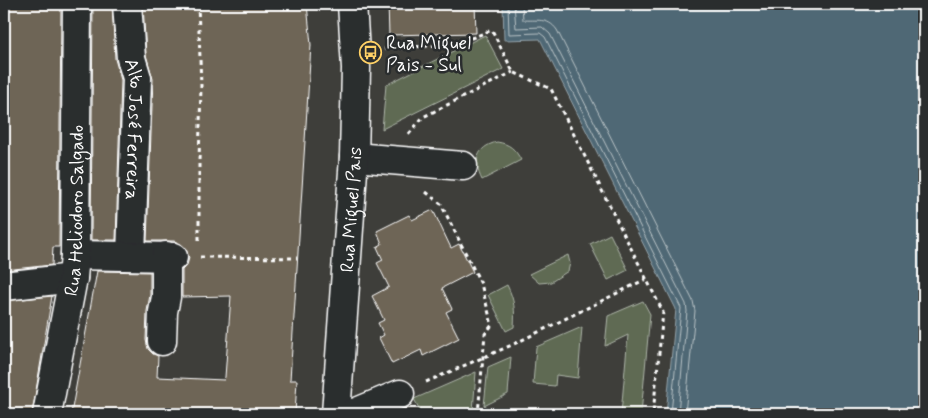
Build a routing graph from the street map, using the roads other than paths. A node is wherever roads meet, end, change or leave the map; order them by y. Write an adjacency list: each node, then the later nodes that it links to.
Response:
1 (77, 4): 7 (street, Rua Heliodoro Salgado)
2 (128, 4): 6 (street, Alto José Ferreira)
3 (352, 4): 4 (street, Rua Miguel Pais)
4 (354, 157): 5 (street); 12 (street, Rua Miguel Pais)
5 (463, 166)
6 (130, 256): 7 (street); 9 (street)
7 (74, 267): 8 (street); 11 (street, Rua Heliodoro Salgado)
8 (4, 286)
9 (162, 341)
10 (409, 390): 14 (street)
11 (47, 414)
12 (336, 414): 13 (street)
13 (341, 414)
14 (352, 414)

